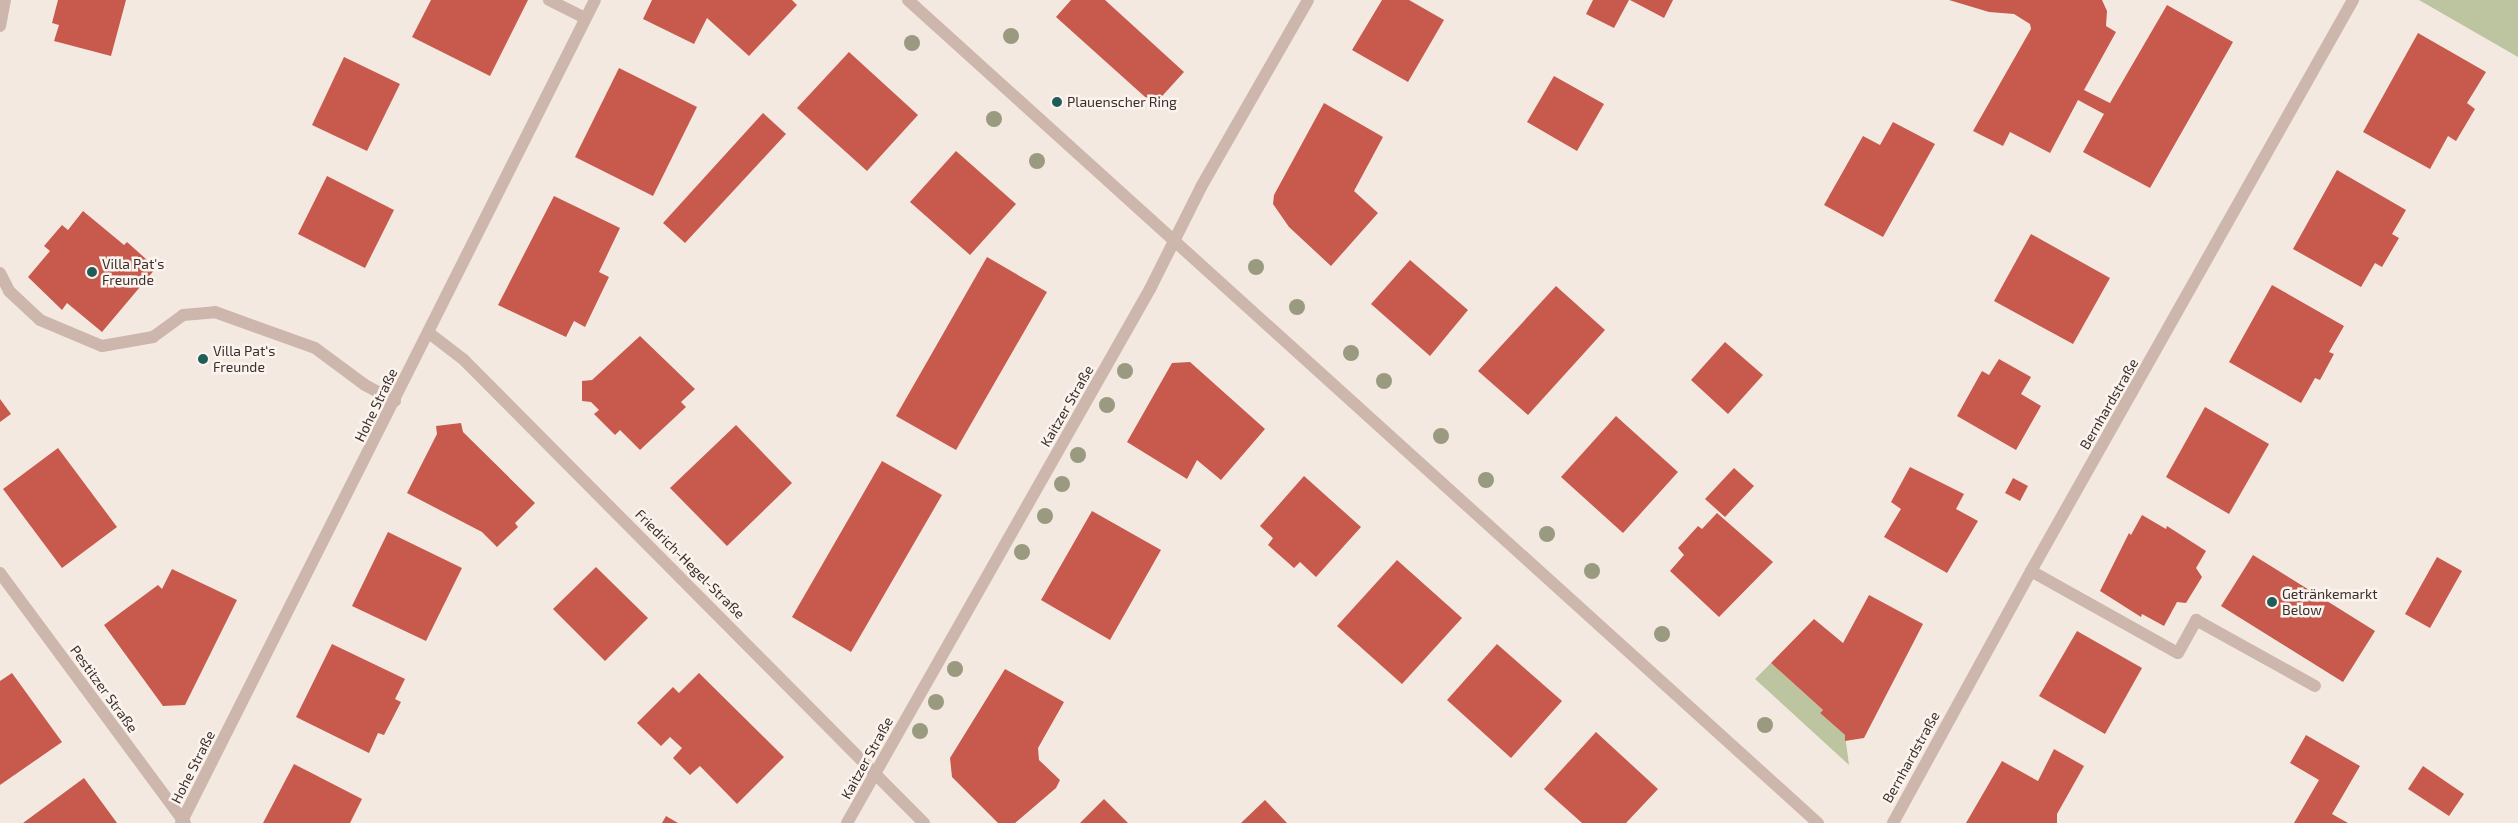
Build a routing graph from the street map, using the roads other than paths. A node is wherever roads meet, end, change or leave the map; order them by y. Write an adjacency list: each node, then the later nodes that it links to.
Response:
1 (5, 0): 8 (street)
2 (549, 0): 7 (street)
3 (595, 0): 7 (street, Hohe Straße)
4 (908, 0): 9 (street)
5 (1308, 0): 9 (street, Kaitzer Straße)
6 (2353, 0): 13 (street, Bernhardstraße)
7 (585, 18): 11 (street, Hohe Straße)
8 (0, 26)
9 (1175, 240): 16 (street, Kaitzer Straße); 20 (street)
10 (0, 272): 12 (street)
11 (429, 333): 12 (street, Hohe Straße); 16 (street, Friedrich-Hegel-Straße)
12 (395, 401): 17 (street, Hohe Straße)
13 (2030, 572): 15 (street); 21 (street, Bernhardstraße)
14 (0, 573): 17 (street, Pestitzer Straße)
15 (2315, 686)
16 (875, 774): 18 (street, Kaitzer Straße); 19 (street, Friedrich-Hegel-Straße)
17 (183, 822)
18 (847, 823)
19 (924, 823)
20 (1818, 823)
21 (1893, 823)

